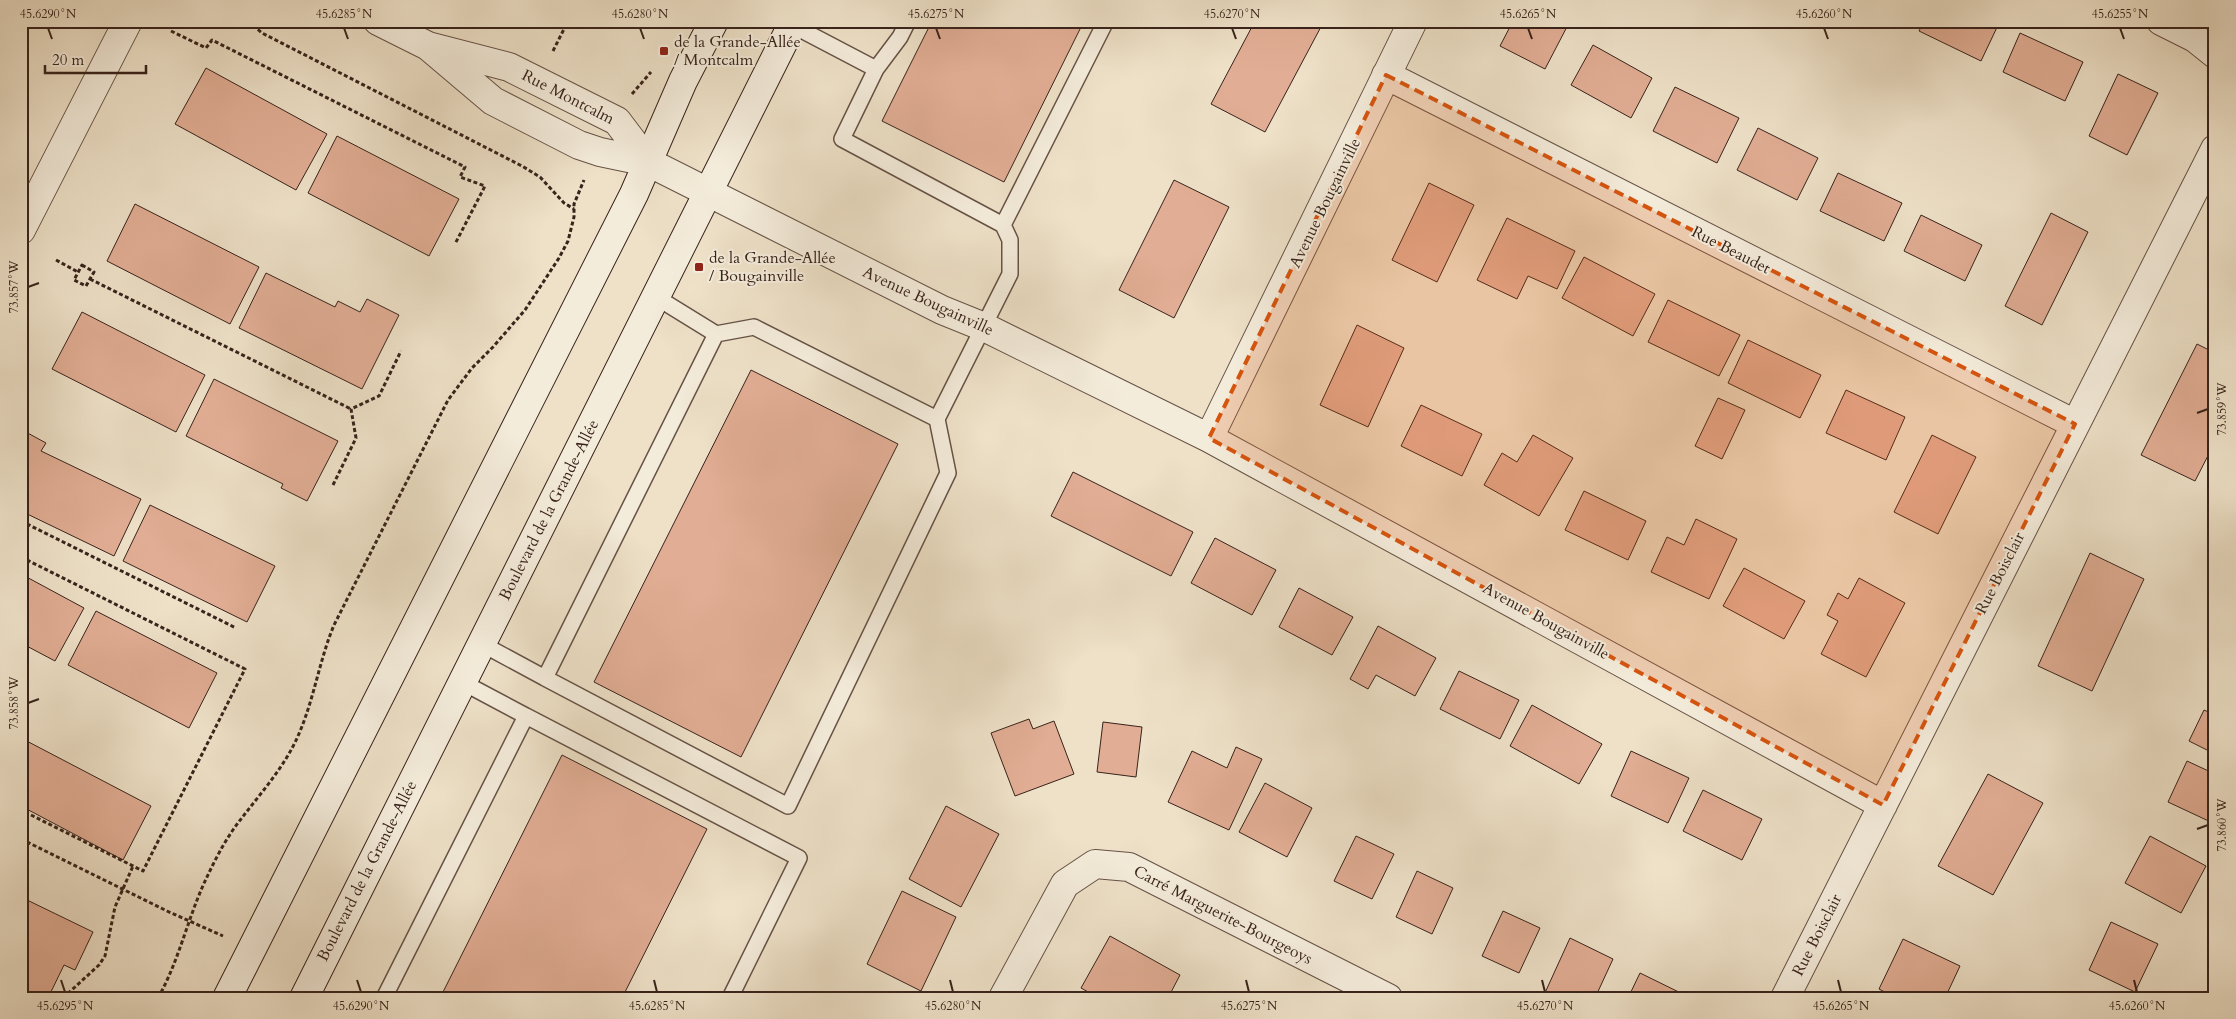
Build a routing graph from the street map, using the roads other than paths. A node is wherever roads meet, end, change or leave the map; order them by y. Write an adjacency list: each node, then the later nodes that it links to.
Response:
1 (128, 21): 17 (street)
2 (378, 21): 9 (street, Rue Montcalm)
3 (714, 21): 14 (street)
4 (908, 21): 11 (lane)
5 (1106, 21): 16 (lane)
6 (1413, 21): 12 (street, Avenue Bougainville)
7 (2161, 21): 10 (street)
8 (793, 23): 11 (lane); 15 (street, Boulevard de la Grande-Allée)
9 (428, 46): 14 (street, Rue Montcalm); 14 (street, Rue Montcalm)
10 (2215, 54)
11 (876, 69): 16 (lane)
12 (1386, 76): 22 (street, Rue Beaudet); 23 (street, Avenue Bougainville)
13 (2215, 149): 22 (street, Rue Boisclair)
14 (648, 162): 15 (street, Avenue Bougainville); 29 (street)
15 (708, 192): 18 (street, Boulevard de la Grande-Allée); 19 (street, Avenue Bougainville)
16 (1003, 225): 19 (lane)
17 (21, 230)
18 (656, 298): 20 (lane); 24 (street, Boulevard de la Grande-Allée)
19 (984, 327): 21 (lane); 23 (street, Avenue Bougainville)
20 (716, 334): 21 (lane); 25 (lane)
21 (937, 419): 25 (lane)
22 (2075, 424): 28 (street, Rue Boisclair)
23 (1209, 438): 28 (street, Avenue Bougainville)
24 (482, 644): 25 (lane); 26 (street, Boulevard de la Grande-Allée)
25 (545, 678)
26 (462, 682): 27 (lane); 30 (street, Boulevard de la Grande-Allée)
27 (526, 716): 31 (lane); 32 (lane)
28 (1883, 805): 35 (street, Rue Boisclair)
29 (226, 998)
30 (304, 998)
31 (384, 998)
32 (730, 998)
33 (1003, 998): 34 (street, Carré Marguerite-Bourgeoys)
34 (1388, 998)
35 (1785, 998)

